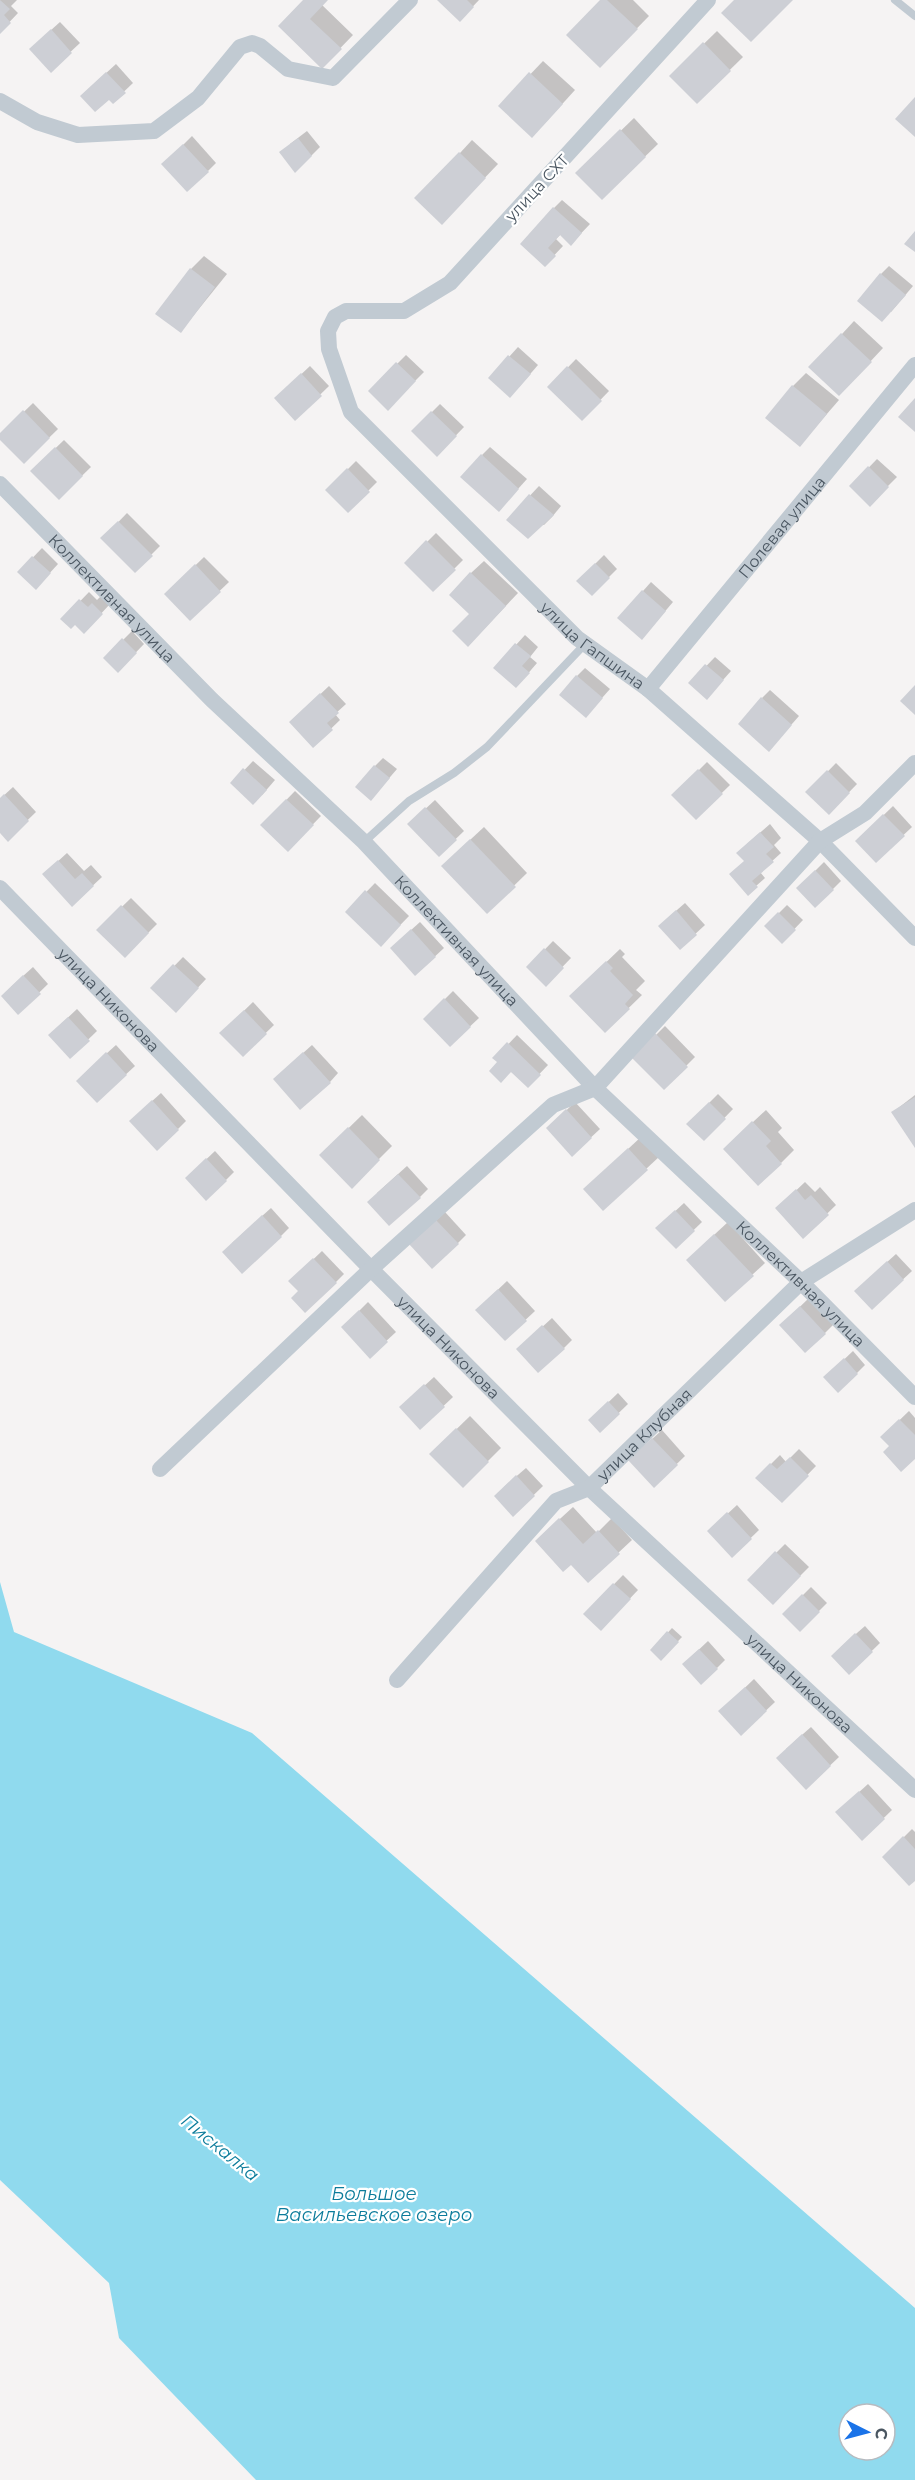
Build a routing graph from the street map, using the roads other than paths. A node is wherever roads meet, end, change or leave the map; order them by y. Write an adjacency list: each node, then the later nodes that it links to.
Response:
1 (410, 0): 5 (street)
2 (708, 0): 6 (street, улица СХТ)
3 (895, 0): 4 (lane)
4 (915, 16)
5 (0, 101)
6 (335, 317): 9 (street, улица Гапшина)
7 (915, 365): 10 (street, Полевая улица)
8 (0, 484): 13 (street, Коллективная улица)
9 (585, 644): 10 (street, улица Гапшина); 13 (lane)
10 (648, 689): 12 (street, улица Гапшина)
11 (915, 763): 12 (street)
12 (820, 841): 15 (street, улица Гапшина); 16 (street)
13 (364, 842): 16 (street, Коллективная улица)
14 (0, 888): 18 (street, улица Никонова)
15 (915, 938)
16 (595, 1088): 18 (street); 19 (street, Коллективная улица)
17 (915, 1210): 19 (street, улица Клубная)
18 (371, 1269): 21 (street); 22 (street, улица Никонова)
19 (801, 1282): 20 (street, Коллективная улица); 22 (street, улица Клубная)
20 (915, 1397)
21 (160, 1469)
22 (589, 1488): 23 (street, улица Клубная); 24 (street, улица Никонова)
23 (397, 1680)
24 (915, 1790)

